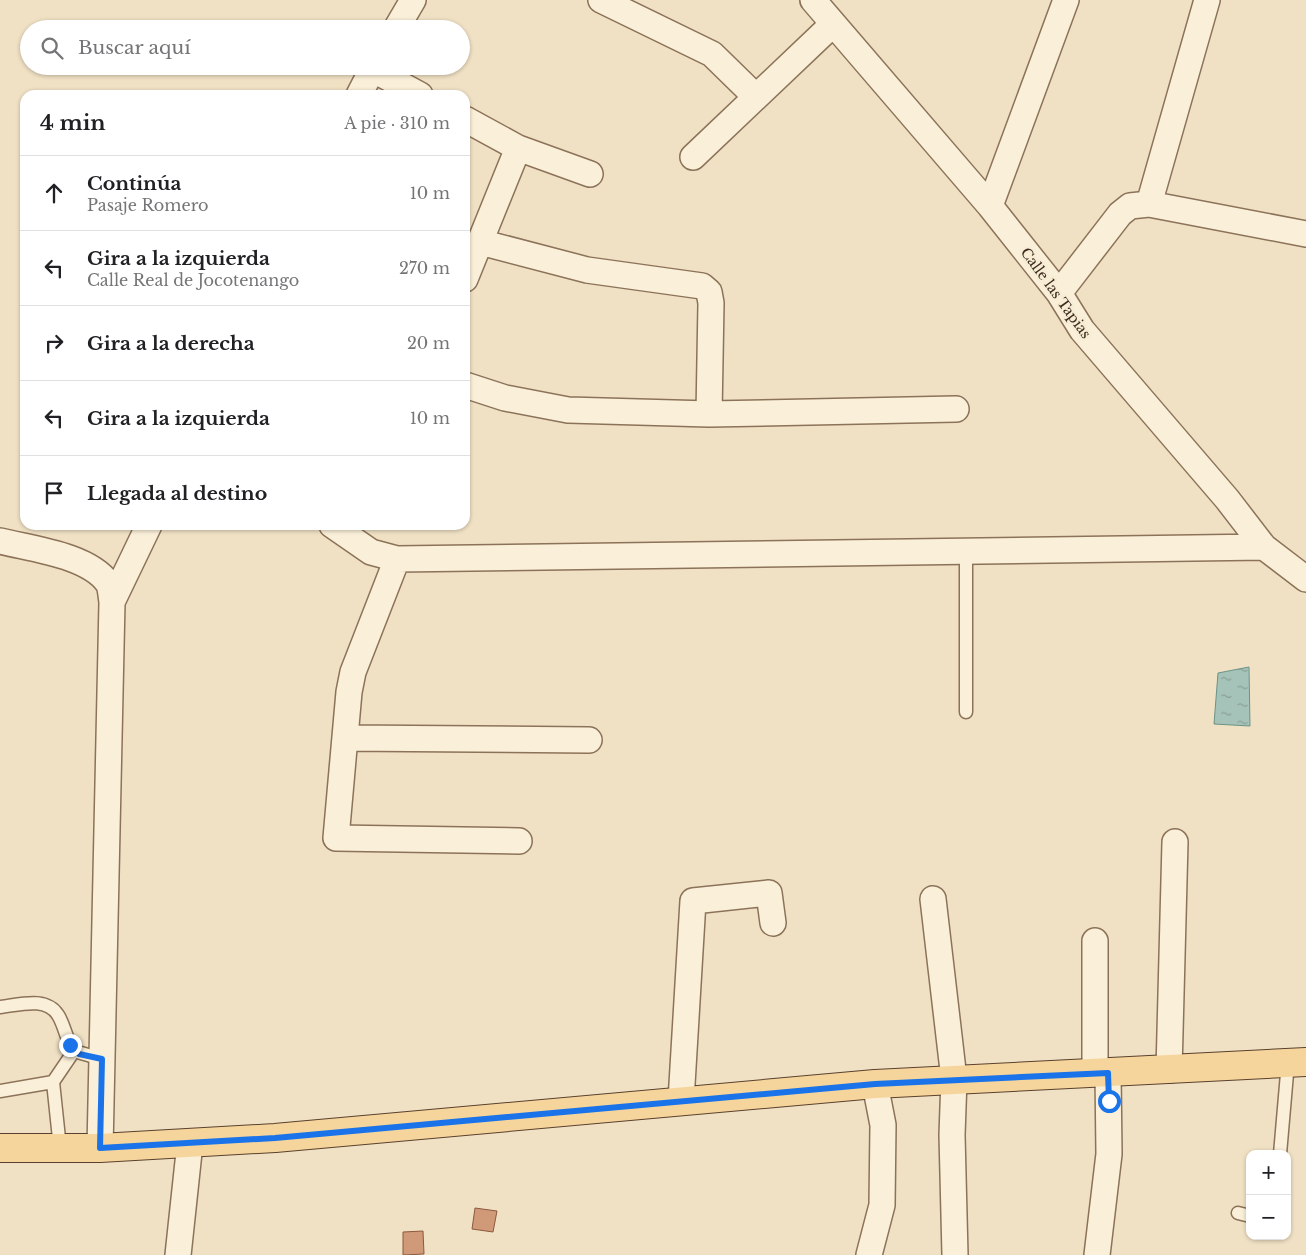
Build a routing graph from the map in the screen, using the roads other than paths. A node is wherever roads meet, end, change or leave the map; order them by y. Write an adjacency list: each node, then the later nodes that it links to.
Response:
1 (413, 0): 6 (street)
2 (601, 0): 12 (street)
3 (813, 0): 7 (street, Calle las Tapias)
4 (1066, 0): 18 (street)
5 (1207, 0): 17 (street)
6 (401, 20)
7 (833, 24): 12 (street); 18 (street, Calle las Tapias)
8 (370, 75): 10 (street)
9 (385, 75): 11 (street)
10 (362, 90)
11 (411, 90)
12 (756, 97): 15 (street)
13 (470, 122): 14 (street)
14 (518, 148): 16 (street); 20 (street)
15 (693, 157)
16 (590, 174)
17 (1149, 204): 19 (street); 22 (street)
18 (990, 206): 22 (street, Calle las Tapias)
19 (1306, 234)
20 (480, 242): 21 (street); 25 (street)
21 (470, 267)
22 (1059, 293): 29 (street, Calle las Tapias)
23 (470, 387): 25 (street)
24 (956, 409): 25 (street)
25 (709, 414)
26 (147, 530): 33 (street)
27 (339, 530): 31 (street)
28 (0, 541): 33 (street)
29 (1264, 547): 30 (street); 32 (street, Calle las Tapias)
30 (966, 551): 31 (street); 34 (lane)
31 (397, 559): 35 (street)
32 (1306, 579)
33 (112, 602): 44 (street)
34 (966, 712)
35 (345, 738): 36 (street); 37 (street)
36 (589, 740)
37 (519, 841)
38 (1175, 842): 46 (street)
39 (933, 899): 48 (street)
40 (773, 923): 52 (street)
41 (1095, 941): 47 (street)
42 (0, 1007): 43 (lane)
43 (74, 1051): 44 (lane); 49 (lane)
44 (102, 1059): 56 (street)
45 (1297, 1062): 46 (main road); 57 (lane)
46 (1168, 1070): 47 (main road)
47 (1101, 1073): 48 (main road); 61 (street)
48 (954, 1079): 50 (main road); 60 (street)
49 (53, 1082): 51 (lane); 55 (lane)
50 (875, 1084): 52 (main road); 59 (street)
51 (0, 1090)
52 (681, 1101): 53 (main road)
53 (190, 1143): 56 (main road); 58 (street)
54 (0, 1148): 55 (main road)
55 (60, 1148): 56 (main road)
56 (100, 1148)
57 (1281, 1150)
58 (178, 1255)
59 (869, 1255)
60 (955, 1255)
61 (1097, 1255)

